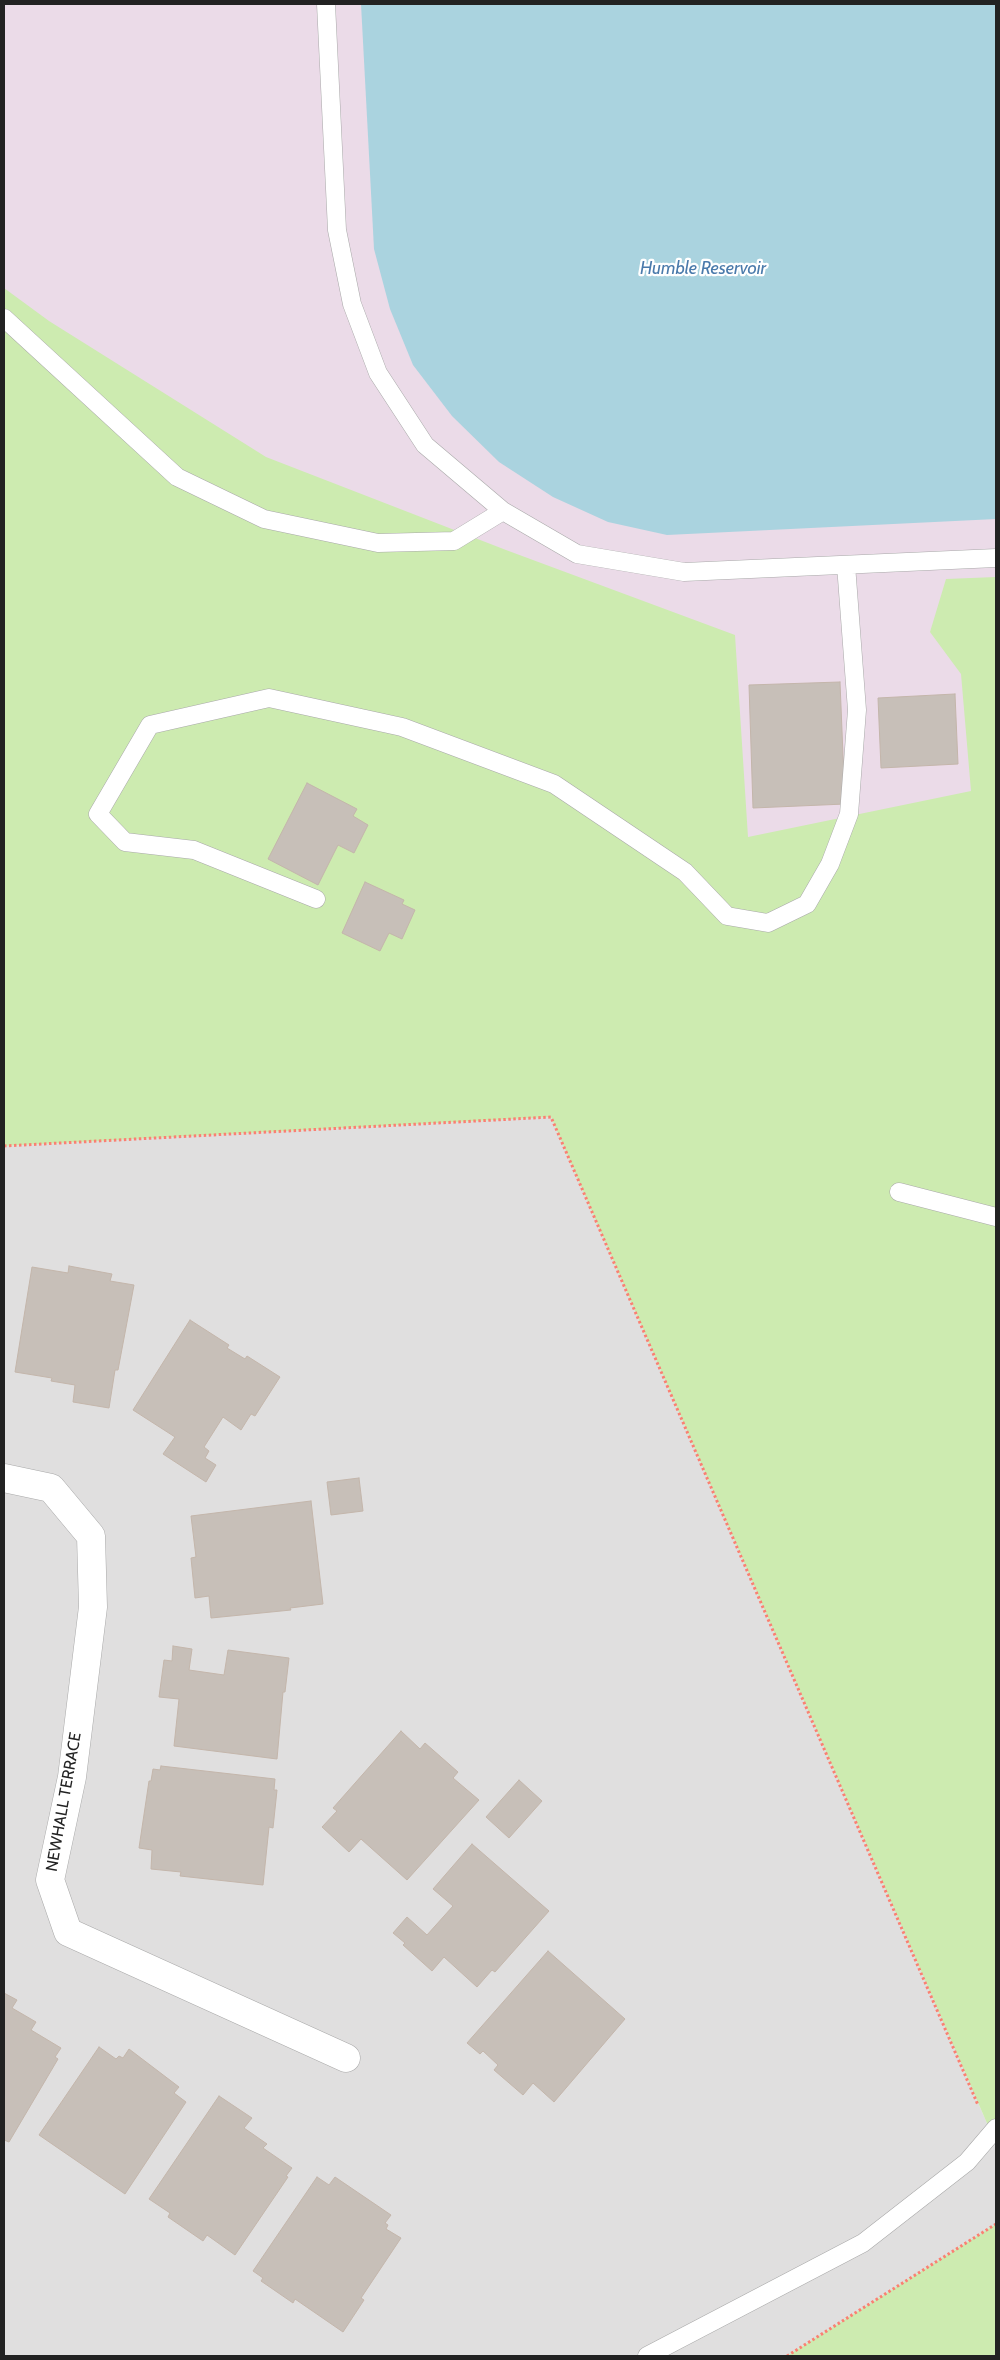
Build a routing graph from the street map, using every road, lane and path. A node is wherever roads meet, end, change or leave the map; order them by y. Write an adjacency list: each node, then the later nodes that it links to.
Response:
1 (326, 4): 3 (lane)
2 (4, 318): 3 (lane)
3 (503, 511): 5 (lane)
4 (996, 558): 5 (lane)
5 (846, 565): 6 (lane)
6 (316, 899)
7 (4, 1146): 12 (path)
8 (899, 1192): 9 (lane)
9 (996, 1218)
10 (4, 1478): 11 (street, NEWHALL TERRACE)
11 (346, 2058)
12 (994, 2131): 14 (lane)
13 (996, 2224): 15 (path)
14 (648, 2356)
15 (787, 2356)

